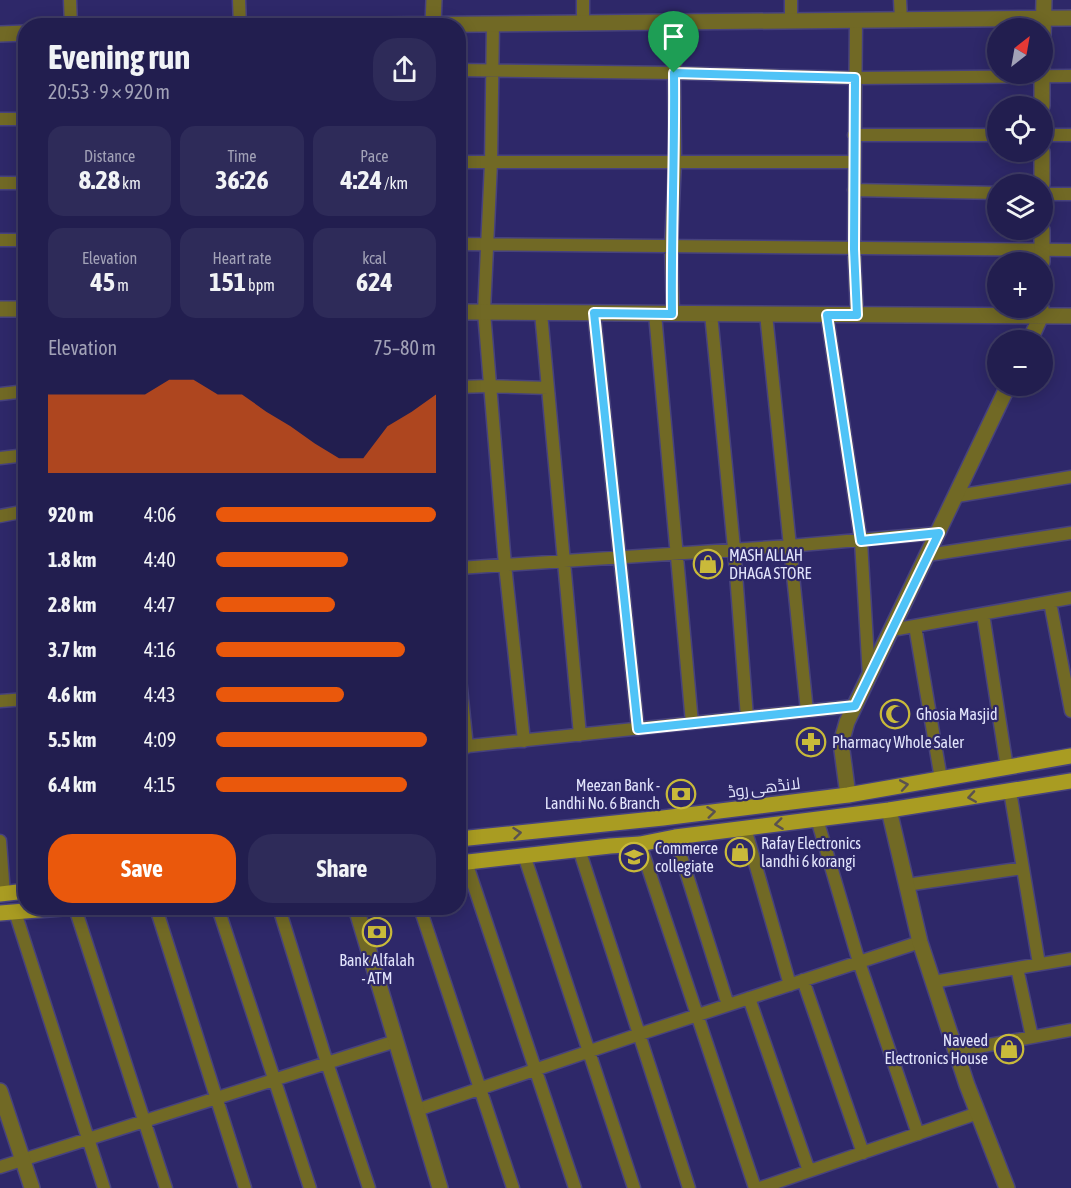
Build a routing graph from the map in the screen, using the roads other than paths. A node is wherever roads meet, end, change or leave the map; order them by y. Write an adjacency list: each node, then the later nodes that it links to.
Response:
1 (70, 0): 8 (street)
2 (239, 0): 9 (street)
3 (434, 0): 10 (street)
4 (583, 0): 18 (street)
5 (791, 0): 17 (street)
6 (900, 0): 16 (street)
7 (1044, 0): 11 (street)
8 (70, 18)
9 (240, 18)
10 (434, 18)
11 (1044, 18)
12 (1071, 18): 14 (street)
13 (987, 19): 16 (street)
14 (1053, 19)
15 (856, 20): 16 (street); 17 (street); 30 (street)
16 (901, 20)
17 (791, 21): 19 (street)
18 (583, 22): 19 (street); 21 (street)
19 (679, 22): 26 (street)
20 (466, 23): 21 (street)
21 (493, 23): 25 (street)
22 (18, 33): 23 (street)
23 (0, 34)
24 (466, 70): 25 (street)
25 (494, 70): 26 (street); 40 (street)
26 (674, 73): 30 (street); 38 (street)
27 (987, 74): 30 (street)
28 (1053, 74): 29 (street)
29 (1071, 76)
30 (855, 78): 33 (street)
31 (0, 119): 32 (street)
32 (18, 119)
33 (854, 135): 34 (street); 39 (street)
34 (987, 135)
35 (1053, 135): 36 (street)
36 (1071, 135)
37 (466, 162): 40 (street)
38 (675, 162): 39 (street); 40 (street); 51 (street)
39 (854, 162): 43 (street)
40 (491, 163): 50 (street)
41 (0, 183): 42 (street)
42 (18, 183)
43 (854, 190): 44 (street); 52 (street)
44 (987, 193)
45 (1053, 194): 46 (street)
46 (1071, 194)
47 (0, 240): 48 (street)
48 (18, 240)
49 (466, 244): 50 (street)
50 (487, 244): 51 (street); 59 (street)
51 (671, 246): 52 (street); 64 (street)
52 (854, 249): 54 (street); 69 (street)
53 (1071, 250): 55 (street)
54 (987, 254)
55 (1053, 254)
56 (0, 309): 57 (street)
57 (18, 309)
58 (466, 312): 59 (street)
59 (484, 312): 60 (street); 71 (street)
60 (541, 313): 61 (street); 73 (street)
61 (594, 313): 63 (street); 90 (street)
62 (987, 313): 69 (street)
63 (655, 314): 64 (street); 88 (street)
64 (672, 314): 65 (street)
65 (711, 314): 66 (street); 87 (street)
66 (766, 314): 68 (street); 86 (street)
67 (1053, 314): 70 (street)
68 (827, 315): 69 (street); 85 (street)
69 (857, 315)
70 (1071, 316)
71 (489, 386): 72 (street); 73 (street); 92 (street)
72 (466, 387)
73 (548, 388): 91 (street)
74 (18, 392): 75 (street)
75 (0, 394)
76 (1003, 396): 80 (street)
77 (18, 456): 78 (street)
78 (0, 458)
79 (1071, 477): 80 (street)
80 (957, 496): 83 (street)
81 (18, 513): 82 (street)
82 (0, 516)
83 (939, 533): 85 (street); 89 (street)
84 (1071, 533): 89 (street)
85 (861, 541): 86 (street); 99 (street)
86 (789, 546): 87 (street); 103 (street)
87 (734, 548): 88 (street); 105 (street)
88 (677, 554): 90 (street); 106 (street)
89 (928, 555): 98 (street)
90 (621, 557): 91 (street); 107 (street)
91 (563, 562): 92 (street); 108 (street)
92 (505, 565): 93 (street); 109 (street)
93 (466, 568)
94 (1071, 598): 95 (street)
95 (1050, 602): 96 (street); 104 (street)
96 (983, 614): 97 (street); 112 (street)
97 (915, 626): 98 (street); 113 (street)
98 (892, 630): 99 (street)
99 (869, 676): 102 (street)
100 (18, 699): 101 (street)
101 (0, 700)
102 (855, 706): 103 (street); 116 (street)
103 (807, 711): 105 (street)
104 (1071, 711)
105 (747, 717): 106 (street)
106 (692, 723): 107 (street)
107 (638, 729): 108 (street)
108 (580, 735): 109 (street)
109 (524, 741): 110 (street)
110 (466, 747)
111 (1071, 756): 112 (main road, لانڈھی روڈ)
112 (1007, 768): 113 (main road, لانڈھی روڈ)
113 (941, 779): 116 (main road, لانڈھی روڈ, one-way to 113)
114 (1071, 781): 115 (main road)
115 (1010, 791): 117 (main road, one-way to 117); 127 (street)
116 (848, 795): 121 (main road, لانڈھی روڈ, one-way to 116)
117 (889, 810): 118 (main road); 129 (street)
118 (817, 819): 119 (main road, one-way to 119); 141 (street)
119 (745, 828): 120 (main road); 146 (street)
120 (675, 837): 123 (main road); 148 (street)
121 (466, 838)
122 (0, 841): 131 (street)
123 (639, 844): 124 (main road); 149 (street)
124 (579, 849): 125 (main road); 151 (street)
125 (524, 855): 126 (main road); 155 (street)
126 (466, 863)
127 (1023, 868): 129 (street); 142 (street)
128 (466, 872): 157 (street)
129 (906, 885): 139 (street)
130 (18, 892): 131 (main road)
131 (2, 894)
132 (8, 913): 166 (street)
133 (77, 915): 164 (street)
134 (158, 915): 161 (street)
135 (220, 915): 158 (street)
136 (281, 915): 156 (street)
137 (358, 915): 153 (street)
138 (422, 915): 159 (street)
139 (920, 942): 141 (street); 145 (street)
140 (1071, 959): 142 (street)
141 (859, 962): 144 (street); 165 (street)
142 (1039, 964): 143 (street)
143 (1017, 968): 145 (street); 152 (street)
144 (803, 980): 146 (street); 167 (street)
145 (933, 982): 154 (street)
146 (789, 985): 147 (street)
147 (748, 998): 148 (street); 170 (street)
148 (728, 1005): 149 (street)
149 (697, 1016): 151 (street); 182 (street)
150 (1071, 1030): 152 (street)
151 (640, 1034): 155 (street); 181 (street)
152 (1032, 1037): 154 (street)
153 (396, 1041): 156 (street); 162 (street)
154 (956, 1051): 163 (street)
155 (589, 1052): 157 (street); 180 (street)
156 (327, 1063): 158 (street); 176 (street)
157 (535, 1070): 159 (street); 179 (street)
158 (274, 1080): 161 (street); 175 (street)
159 (480, 1089): 162 (street); 178 (street)
160 (0, 1090): 168 (street)
161 (215, 1099): 164 (street); 174 (street)
162 (417, 1110): 177 (street)
163 (978, 1113): 165 (street); 184 (street)
164 (144, 1121): 166 (street); 173 (street)
165 (918, 1134): 167 (street)
166 (90, 1139): 168 (street); 172 (street)
167 (863, 1153): 170 (street)
168 (23, 1160): 169 (street); 171 (street)
169 (0, 1167)
170 (809, 1171): 183 (street)
171 (32, 1188)
172 (105, 1188)
173 (166, 1188)
174 (244, 1188)
175 (310, 1188)
176 (369, 1188)
177 (440, 1188)
178 (513, 1188)
179 (574, 1188)
180 (634, 1188)
181 (689, 1188)
182 (755, 1188)
183 (760, 1188)
184 (1008, 1188)

